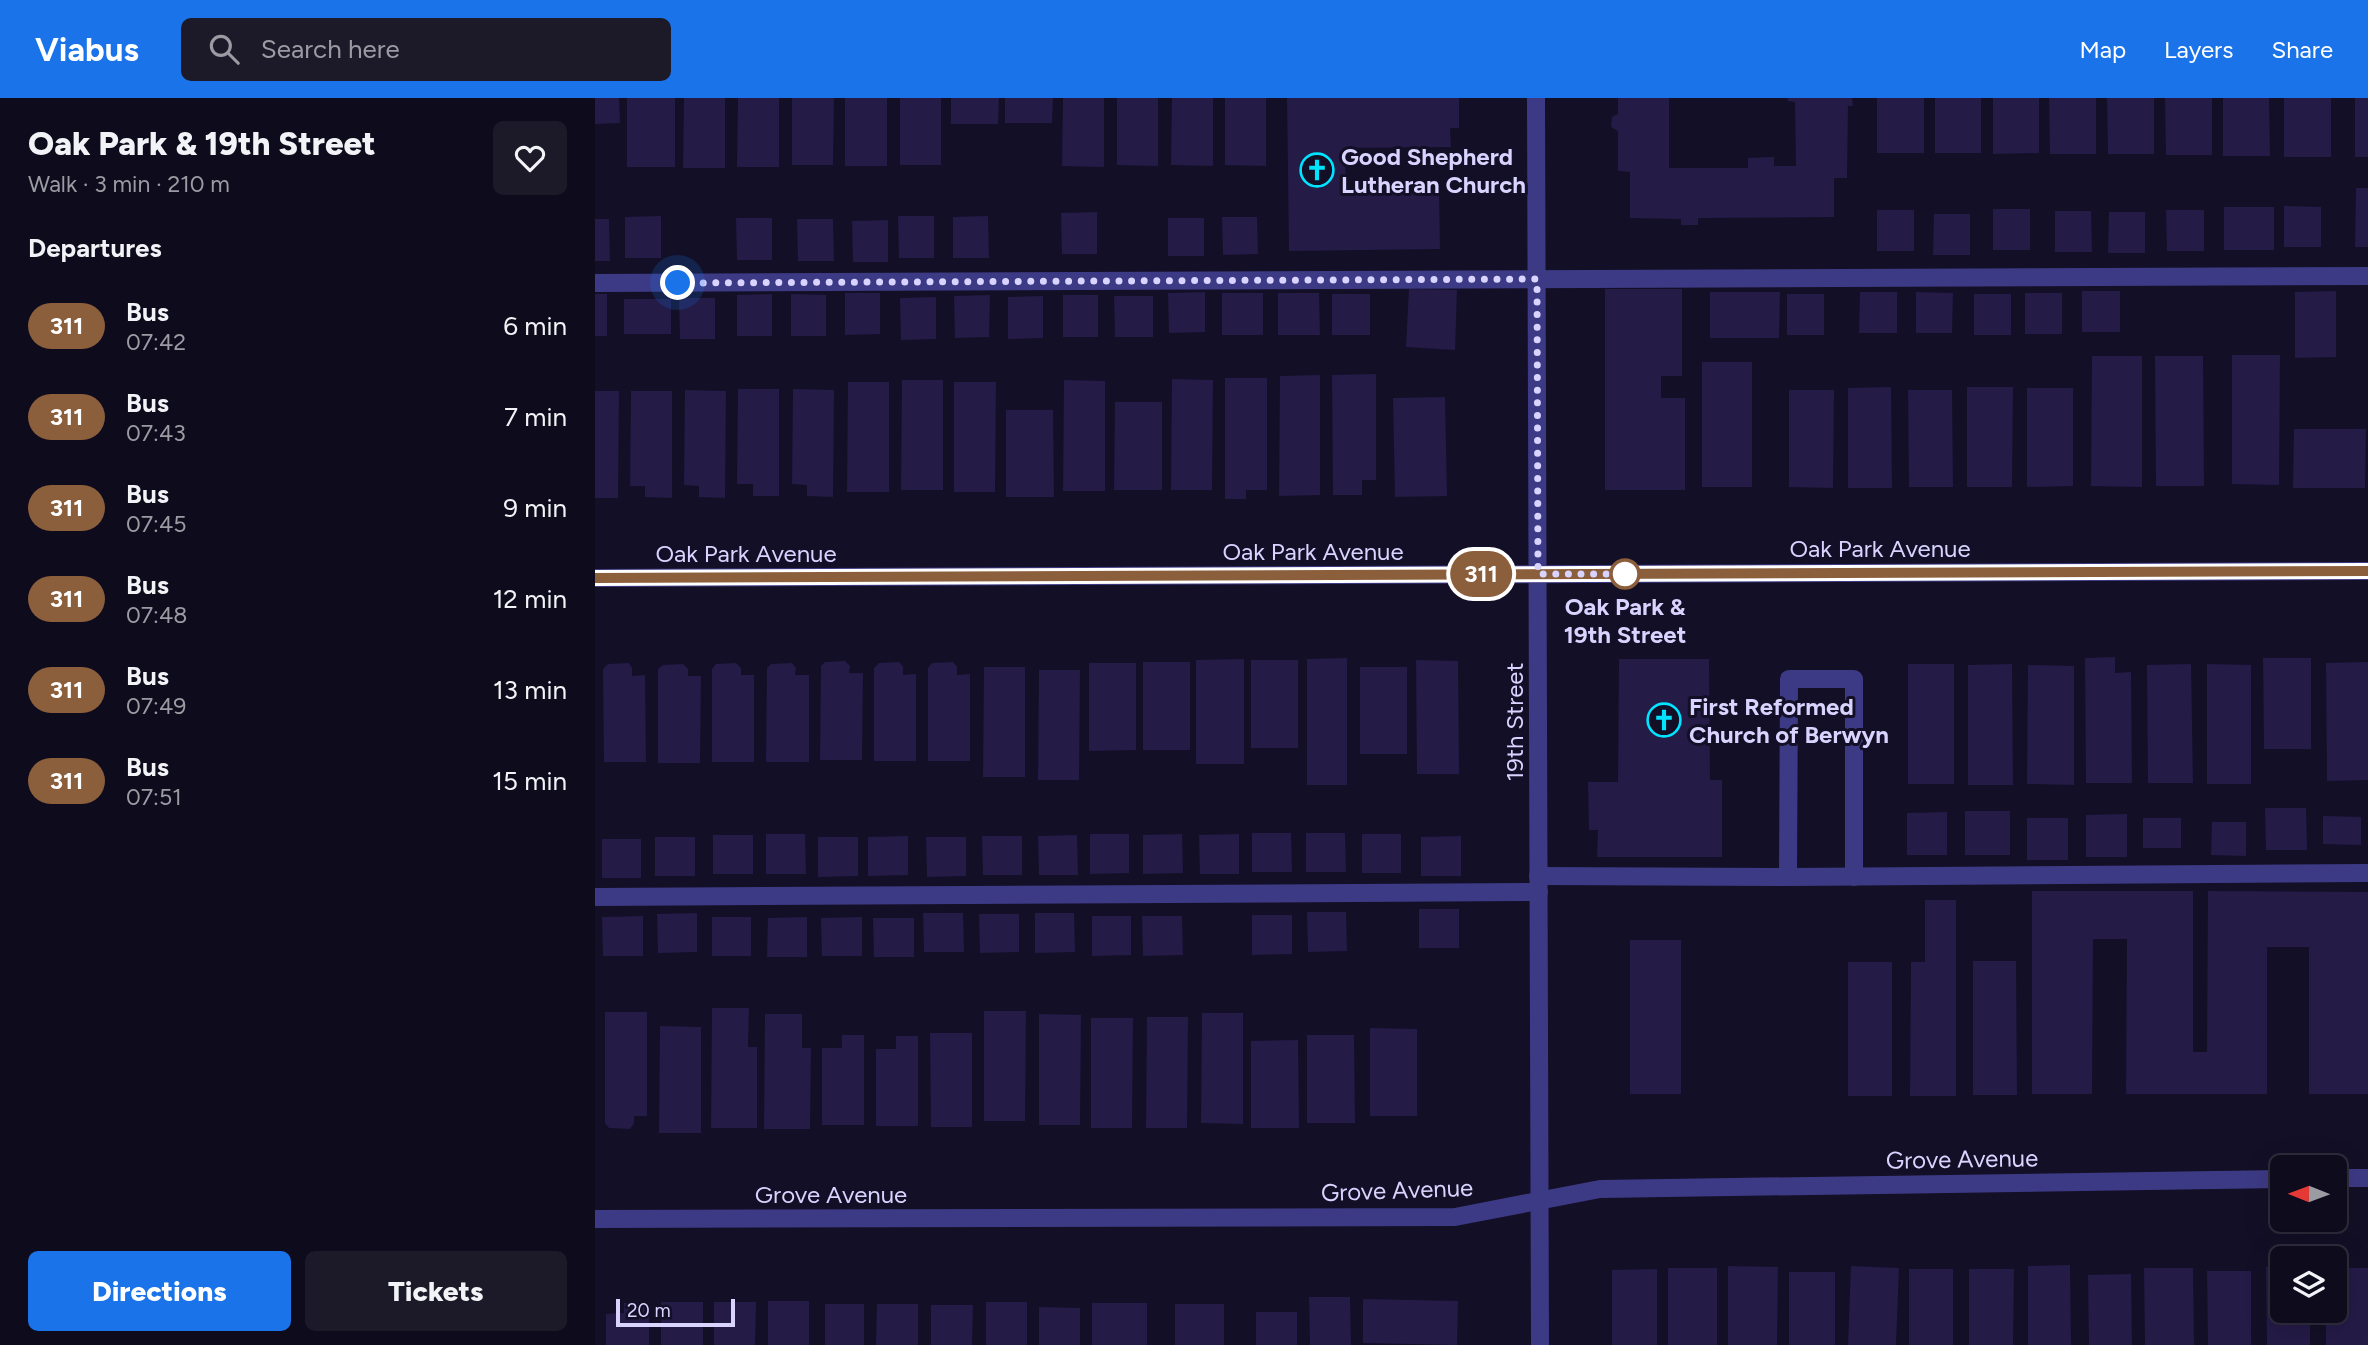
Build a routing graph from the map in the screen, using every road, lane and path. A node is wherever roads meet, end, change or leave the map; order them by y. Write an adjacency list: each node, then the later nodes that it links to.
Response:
1 (1536, 98): 3 (street, 19th Street)
2 (2368, 276): 3 (street)
3 (1537, 279): 4 (street); 6 (street, 19th Street)
4 (595, 284)
5 (2368, 571): 6 (street, Oak Park Avenue)
6 (1538, 574): 7 (street, Oak Park Avenue); 11 (street, 19th Street)
7 (595, 578)
8 (2368, 873): 10 (street)
9 (1789, 877): 10 (street); 10 (street); 11 (street)
10 (1854, 877)
11 (1539, 884): 12 (street); 16 (street, 19th Street)
12 (595, 897)
13 (2347, 1178): 14 (street)
14 (2368, 1178)
15 (2270, 1179): 16 (street, Grove Avenue)
16 (1539, 1201): 17 (street, Grove Avenue); 18 (street, 19th Street)
17 (595, 1219)
18 (1540, 1345)

